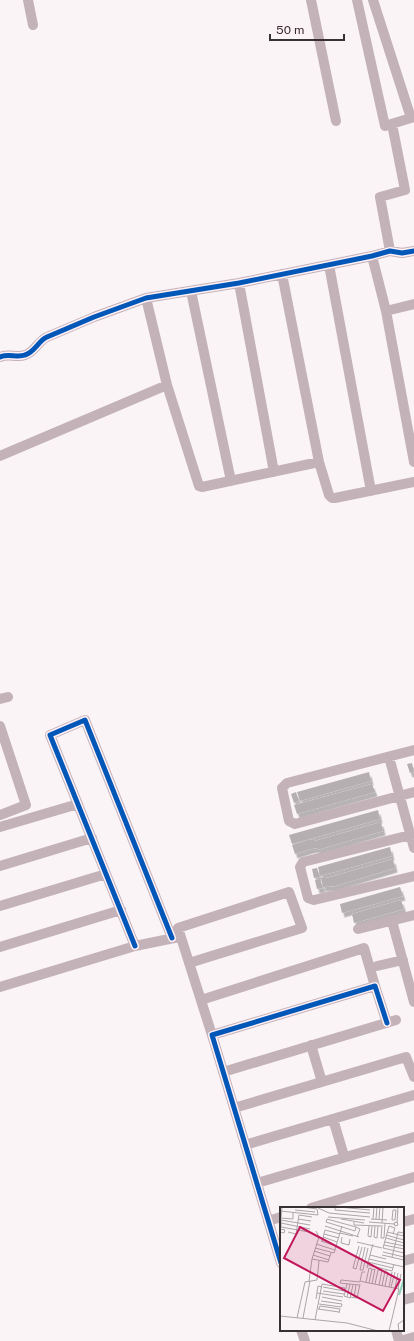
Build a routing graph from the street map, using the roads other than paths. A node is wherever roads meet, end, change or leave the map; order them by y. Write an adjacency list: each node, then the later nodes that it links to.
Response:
1 (28, 0): 5 (street)
2 (311, 0): 7 (street)
3 (357, 0): 8 (street)
4 (373, 0): 6 (street)
5 (33, 25)
6 (412, 118): 8 (street)
7 (336, 120)
8 (392, 124): 10 (street)
9 (414, 250): 10 (street)
10 (390, 251): 11 (street)
11 (372, 256): 12 (street); 18 (street)
12 (329, 265): 13 (street); 27 (street)
13 (282, 274): 14 (street); 22 (street)
14 (238, 283): 15 (street); 24 (street)
15 (191, 291): 16 (street); 25 (street)
16 (146, 298): 19 (street); 20 (street)
17 (414, 304): 18 (street)
18 (386, 312): 23 (street)
19 (0, 357)
20 (166, 385): 21 (street); 25 (street)
21 (0, 456)
22 (319, 462): 24 (street); 27 (street)
23 (414, 462)
24 (274, 472): 25 (street)
25 (231, 481)
26 (414, 482): 27 (street)
27 (371, 491)
28 (0, 726): 34 (street)
29 (414, 750): 30 (street)
30 (390, 757): 32 (street); 32 (street)
31 (414, 792): 32 (street)
32 (400, 796): 36 (street)
33 (78, 804): 35 (street); 37 (street); 47 (street)
34 (0, 815)
35 (0, 827)
36 (412, 834): 38 (street); 41 (street)
37 (92, 838): 39 (street); 40 (street)
38 (414, 848)
39 (0, 866)
40 (106, 874): 42 (street); 43 (street)
41 (414, 876)
42 (0, 906)
43 (121, 910): 48 (street); 49 (street)
44 (414, 915): 45 (street)
45 (392, 921): 46 (street); 50 (street)
46 (358, 929)
47 (176, 937): 48 (street); 51 (street); 51 (street)
48 (135, 946): 54 (street)
49 (0, 947)
50 (403, 960): 52 (street); 56 (street)
51 (189, 963): 55 (street)
52 (377, 966)
53 (375, 986): 55 (street); 57 (street); 58 (street)
54 (0, 987)
55 (201, 1000): 57 (street)
56 (414, 1002)
57 (212, 1035): 59 (street)
58 (311, 1045): 59 (street); 61 (street)
59 (223, 1072): 63 (street)
60 (414, 1077): 61 (street)
61 (322, 1082): 63 (street)
62 (414, 1095): 64 (street)
63 (234, 1108): 66 (street)
64 (333, 1119): 66 (street); 67 (street)
65 (414, 1137): 67 (street)
66 (245, 1145): 69 (street)
67 (344, 1156): 69 (street)
68 (414, 1177): 70 (street)
69 (257, 1183): 73 (street)
70 (314, 1207)
71 (280, 1217): 73 (street)
72 (414, 1219): 74 (street)
73 (268, 1221): 75 (street)
74 (404, 1222)
75 (280, 1257)
76 (414, 1258): 77 (street)
77 (404, 1262)
78 (414, 1297): 79 (street)
79 (404, 1300)
80 (302, 1331): 83 (street)
81 (396, 1331): 84 (street)
82 (414, 1337): 84 (street)
83 (305, 1341)
84 (399, 1341)

